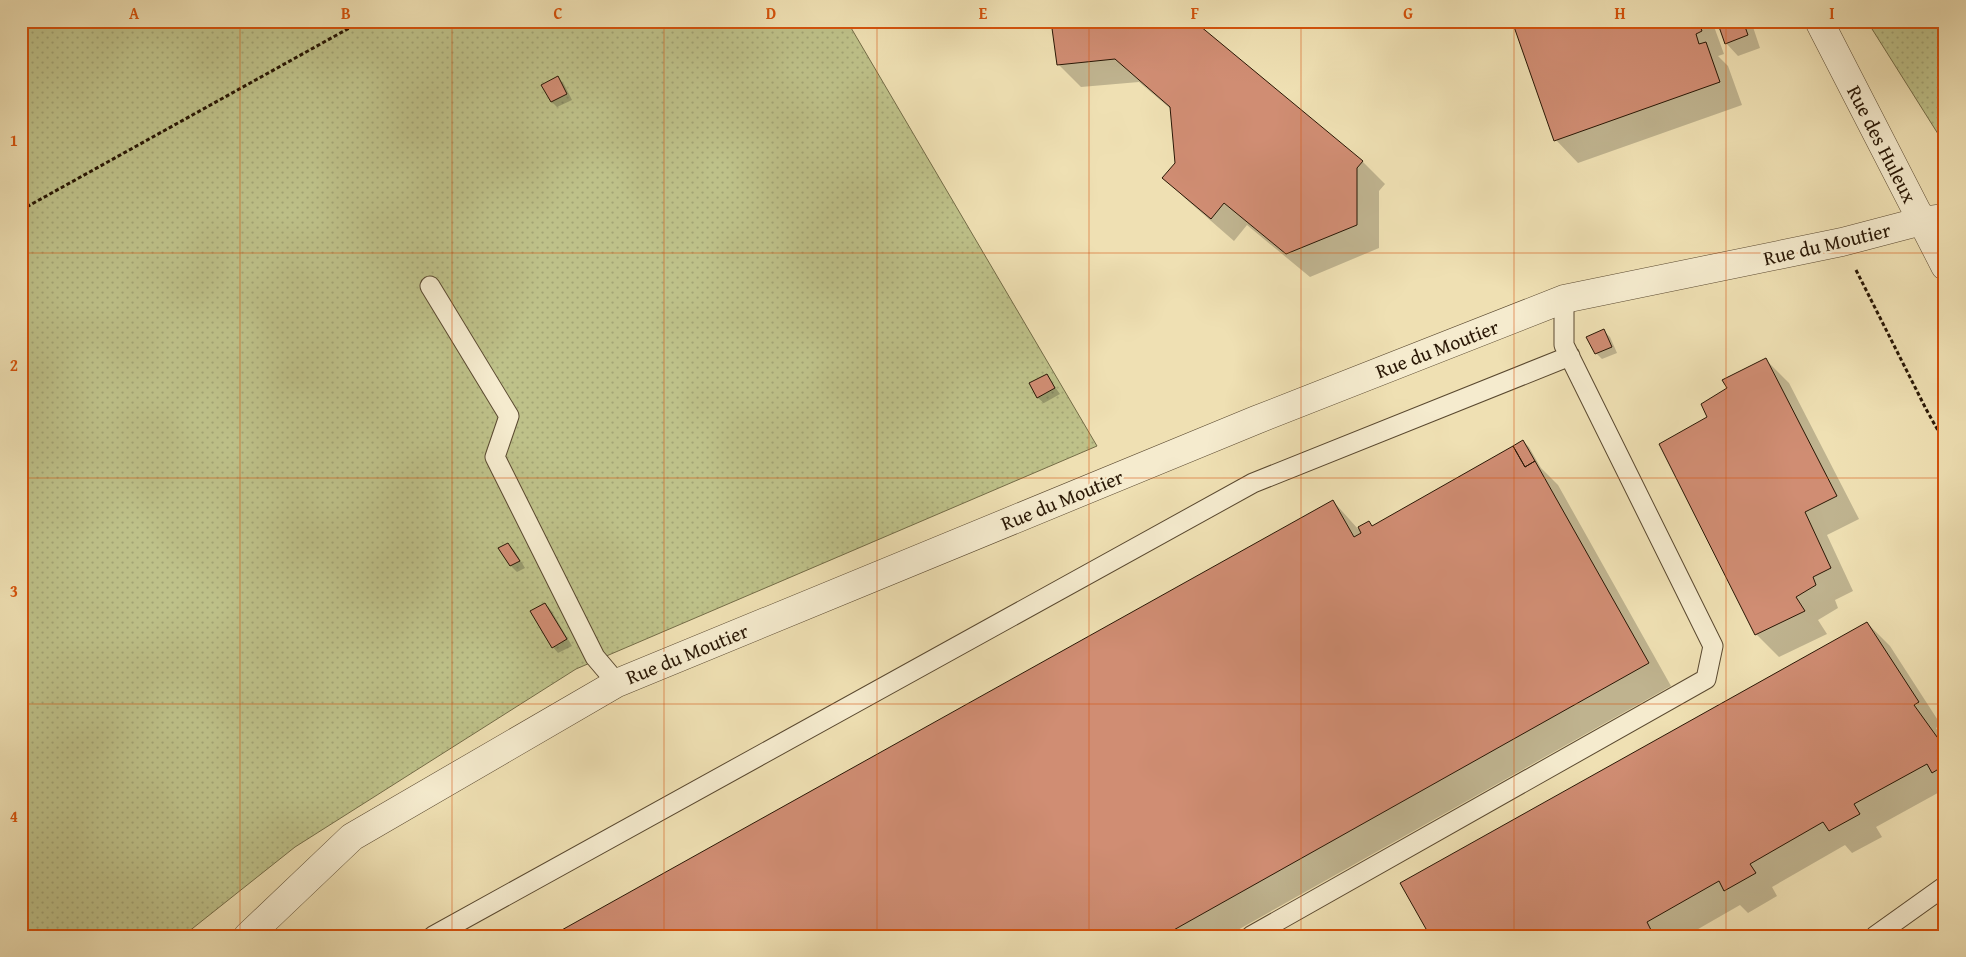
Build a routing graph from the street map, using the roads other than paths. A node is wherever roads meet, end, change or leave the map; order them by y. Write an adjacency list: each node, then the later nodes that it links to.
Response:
1 (1819, 21): 2 (street, Rue des Huleux)
2 (1934, 220): 3 (street, Rue des Huleux); 5 (street, Rue du Moutier)
3 (1945, 266)
4 (430, 286): 7 (lane)
5 (1564, 300): 6 (lane); 7 (street, Rue du Moutier)
6 (1570, 356): 10 (lane); 11 (lane)
7 (617, 683): 9 (street, Rue du Moutier)
8 (1945, 886): 12 (lane)
9 (248, 936)
10 (433, 936)
11 (1251, 936)
12 (1875, 936)

